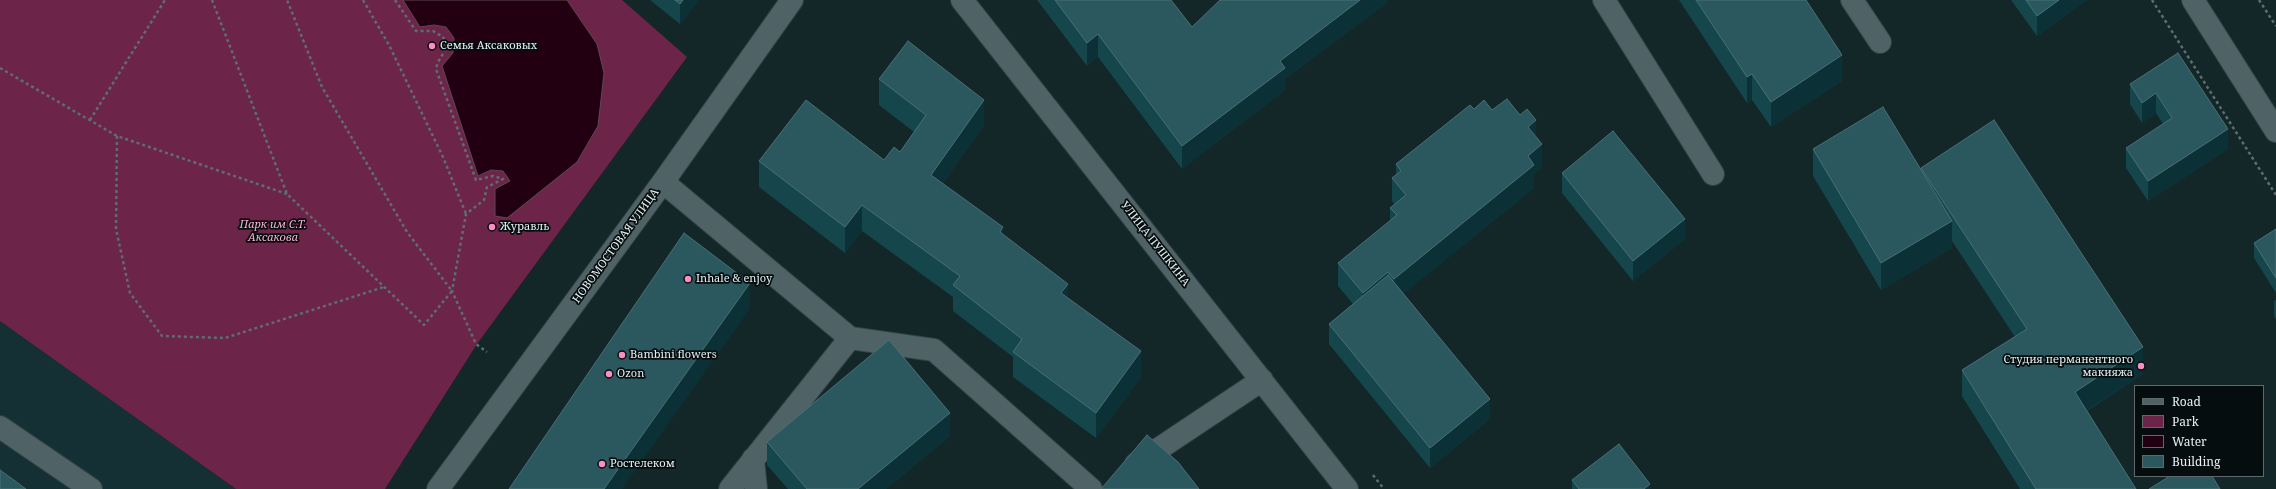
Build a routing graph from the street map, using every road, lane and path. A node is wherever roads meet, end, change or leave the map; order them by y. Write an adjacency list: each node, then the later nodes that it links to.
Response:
1 (165, 0): 16 (path)
2 (212, 0): 21 (path)
3 (287, 0): 25 (path)
4 (363, 0): 23 (path)
5 (396, 0): 23 (path)
6 (792, 0): 20 (street, НОВОМОСТОВАЯ УЛИЦА)
7 (962, 0): 28 (street, УЛИЦА ПУШКИНА)
8 (1604, 0): 19 (street)
9 (1852, 0): 14 (street)
10 (2152, 0): 22 (path)
11 (2193, 0): 17 (street)
12 (2260, 0): 13 (path)
13 (2276, 26)
14 (1880, 42)
15 (0, 68): 16 (path)
16 (90, 120): 18 (path)
17 (2276, 131)
18 (117, 136): 21 (path); 24 (path)
19 (1713, 174)
20 (663, 182): 26 (street); 33 (street, НОВОМОСТОВАЯ УЛИЦА)
21 (287, 194): 24 (path)
22 (2276, 194)
23 (466, 214): 25 (path)
24 (384, 287): 25 (path)
25 (452, 291): 27 (path)
26 (850, 338): 30 (street); 36 (street)
27 (487, 352)
28 (1262, 380): 31 (street); 37 (street, УЛИЦА ПУШКИНА)
29 (0, 427): 32 (street)
30 (753, 459): 34 (street); 35 (street)
31 (1109, 482)
32 (91, 489)
33 (438, 489)
34 (730, 489)
35 (756, 489)
36 (1090, 489)
37 (1347, 489)

